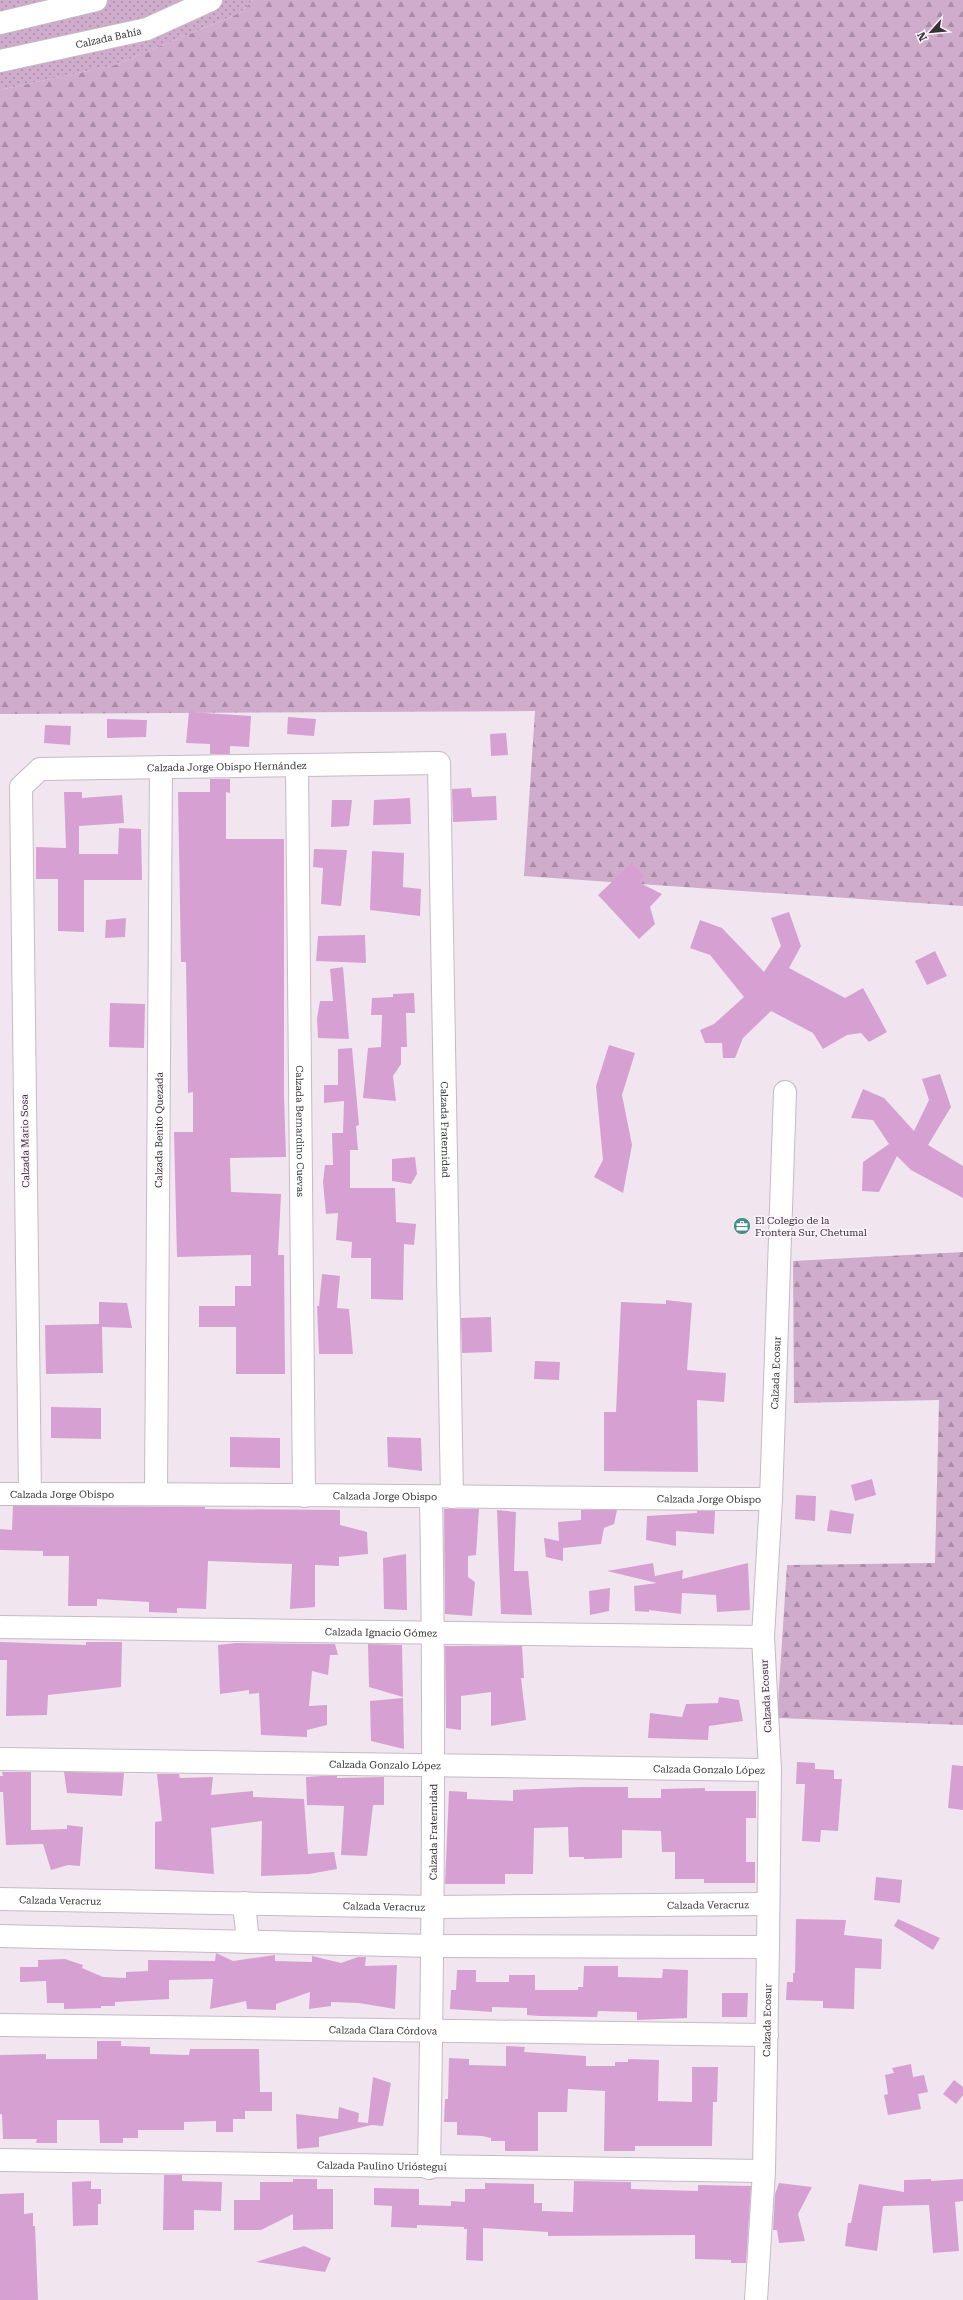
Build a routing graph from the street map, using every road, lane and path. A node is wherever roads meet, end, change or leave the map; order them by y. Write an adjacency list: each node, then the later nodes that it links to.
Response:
1 (96, 0): 3 (street)
2 (212, 0): 4 (street, Calzada Bahía)
3 (0, 23)
4 (0, 61)
5 (439, 763): 6 (street, Calzada Jorge Obispo Hernández); 15 (street, Calzada Fraternidad)
6 (297, 766): 7 (street, Calzada Jorge Obispo Hernández); 13 (street, Calzada Bernardino Cuevas)
7 (161, 767): 8 (street, Calzada Jorge Obispo Hernández); 10 (street, Calzada Benito Quezada)
8 (21, 787): 12 (street, Calzada Mario Sosa)
9 (785, 1092): 16 (street, Calzada Ecosur)
10 (156, 1492): 12 (street, Calzada Jorge Obispo); 13 (street, Calzada Jorge Obispo)
11 (0, 1494): 12 (street, Calzada Jorge Obispo)
12 (30, 1494)
13 (304, 1496): 14 (street, Calzada Jorge Obispo)
14 (431, 1497): 15 (street, Calzada Jorge Obispo); 18 (street, Calzada Fraternidad)
15 (452, 1497): 16 (street, Calzada Jorge Obispo)
16 (771, 1499): 19 (street, Calzada Ecosur)
17 (0, 1627): 18 (street, Calzada Ignacio Gómez)
18 (434, 1634): 19 (street, Calzada Ignacio Gómez); 21 (street, Calzada Fraternidad)
19 (763, 1637): 22 (street, Calzada Ecosur)
20 (0, 1759): 21 (street, Calzada Gonzalo López)
21 (433, 1767): 22 (street, Calzada Gonzalo López); 26 (street, Calzada Fraternidad)
22 (770, 1770): 25 (street, Calzada Ecosur)
23 (0, 1899): 24 (street, Calzada Veracruz)
24 (244, 1903): 26 (street, Calzada Veracruz); 28 (street)
25 (768, 1904): 26 (street, Calzada Veracruz); 30 (street, Calzada Ecosur)
26 (434, 1907): 29 (street, Calzada Fraternidad)
27 (0, 1936): 28 (street)
28 (248, 1942): 29 (street)
29 (433, 1946): 30 (street); 32 (street, Calzada Fraternidad)
30 (768, 1947): 33 (street, Calzada Ecosur)
31 (0, 2025): 32 (street, Calzada Clara Córdova)
32 (432, 2032): 33 (street, Calzada Clara Córdova); 35 (street, Calzada Fraternidad)
33 (767, 2035): 36 (street, Calzada Ecosur)
34 (0, 2160): 35 (street, Calzada Paulino Urióstegui)
35 (429, 2168): 36 (street, Calzada Paulino Urióstegui)
36 (764, 2171): 37 (street, Calzada Ecosur)
37 (756, 2300)

